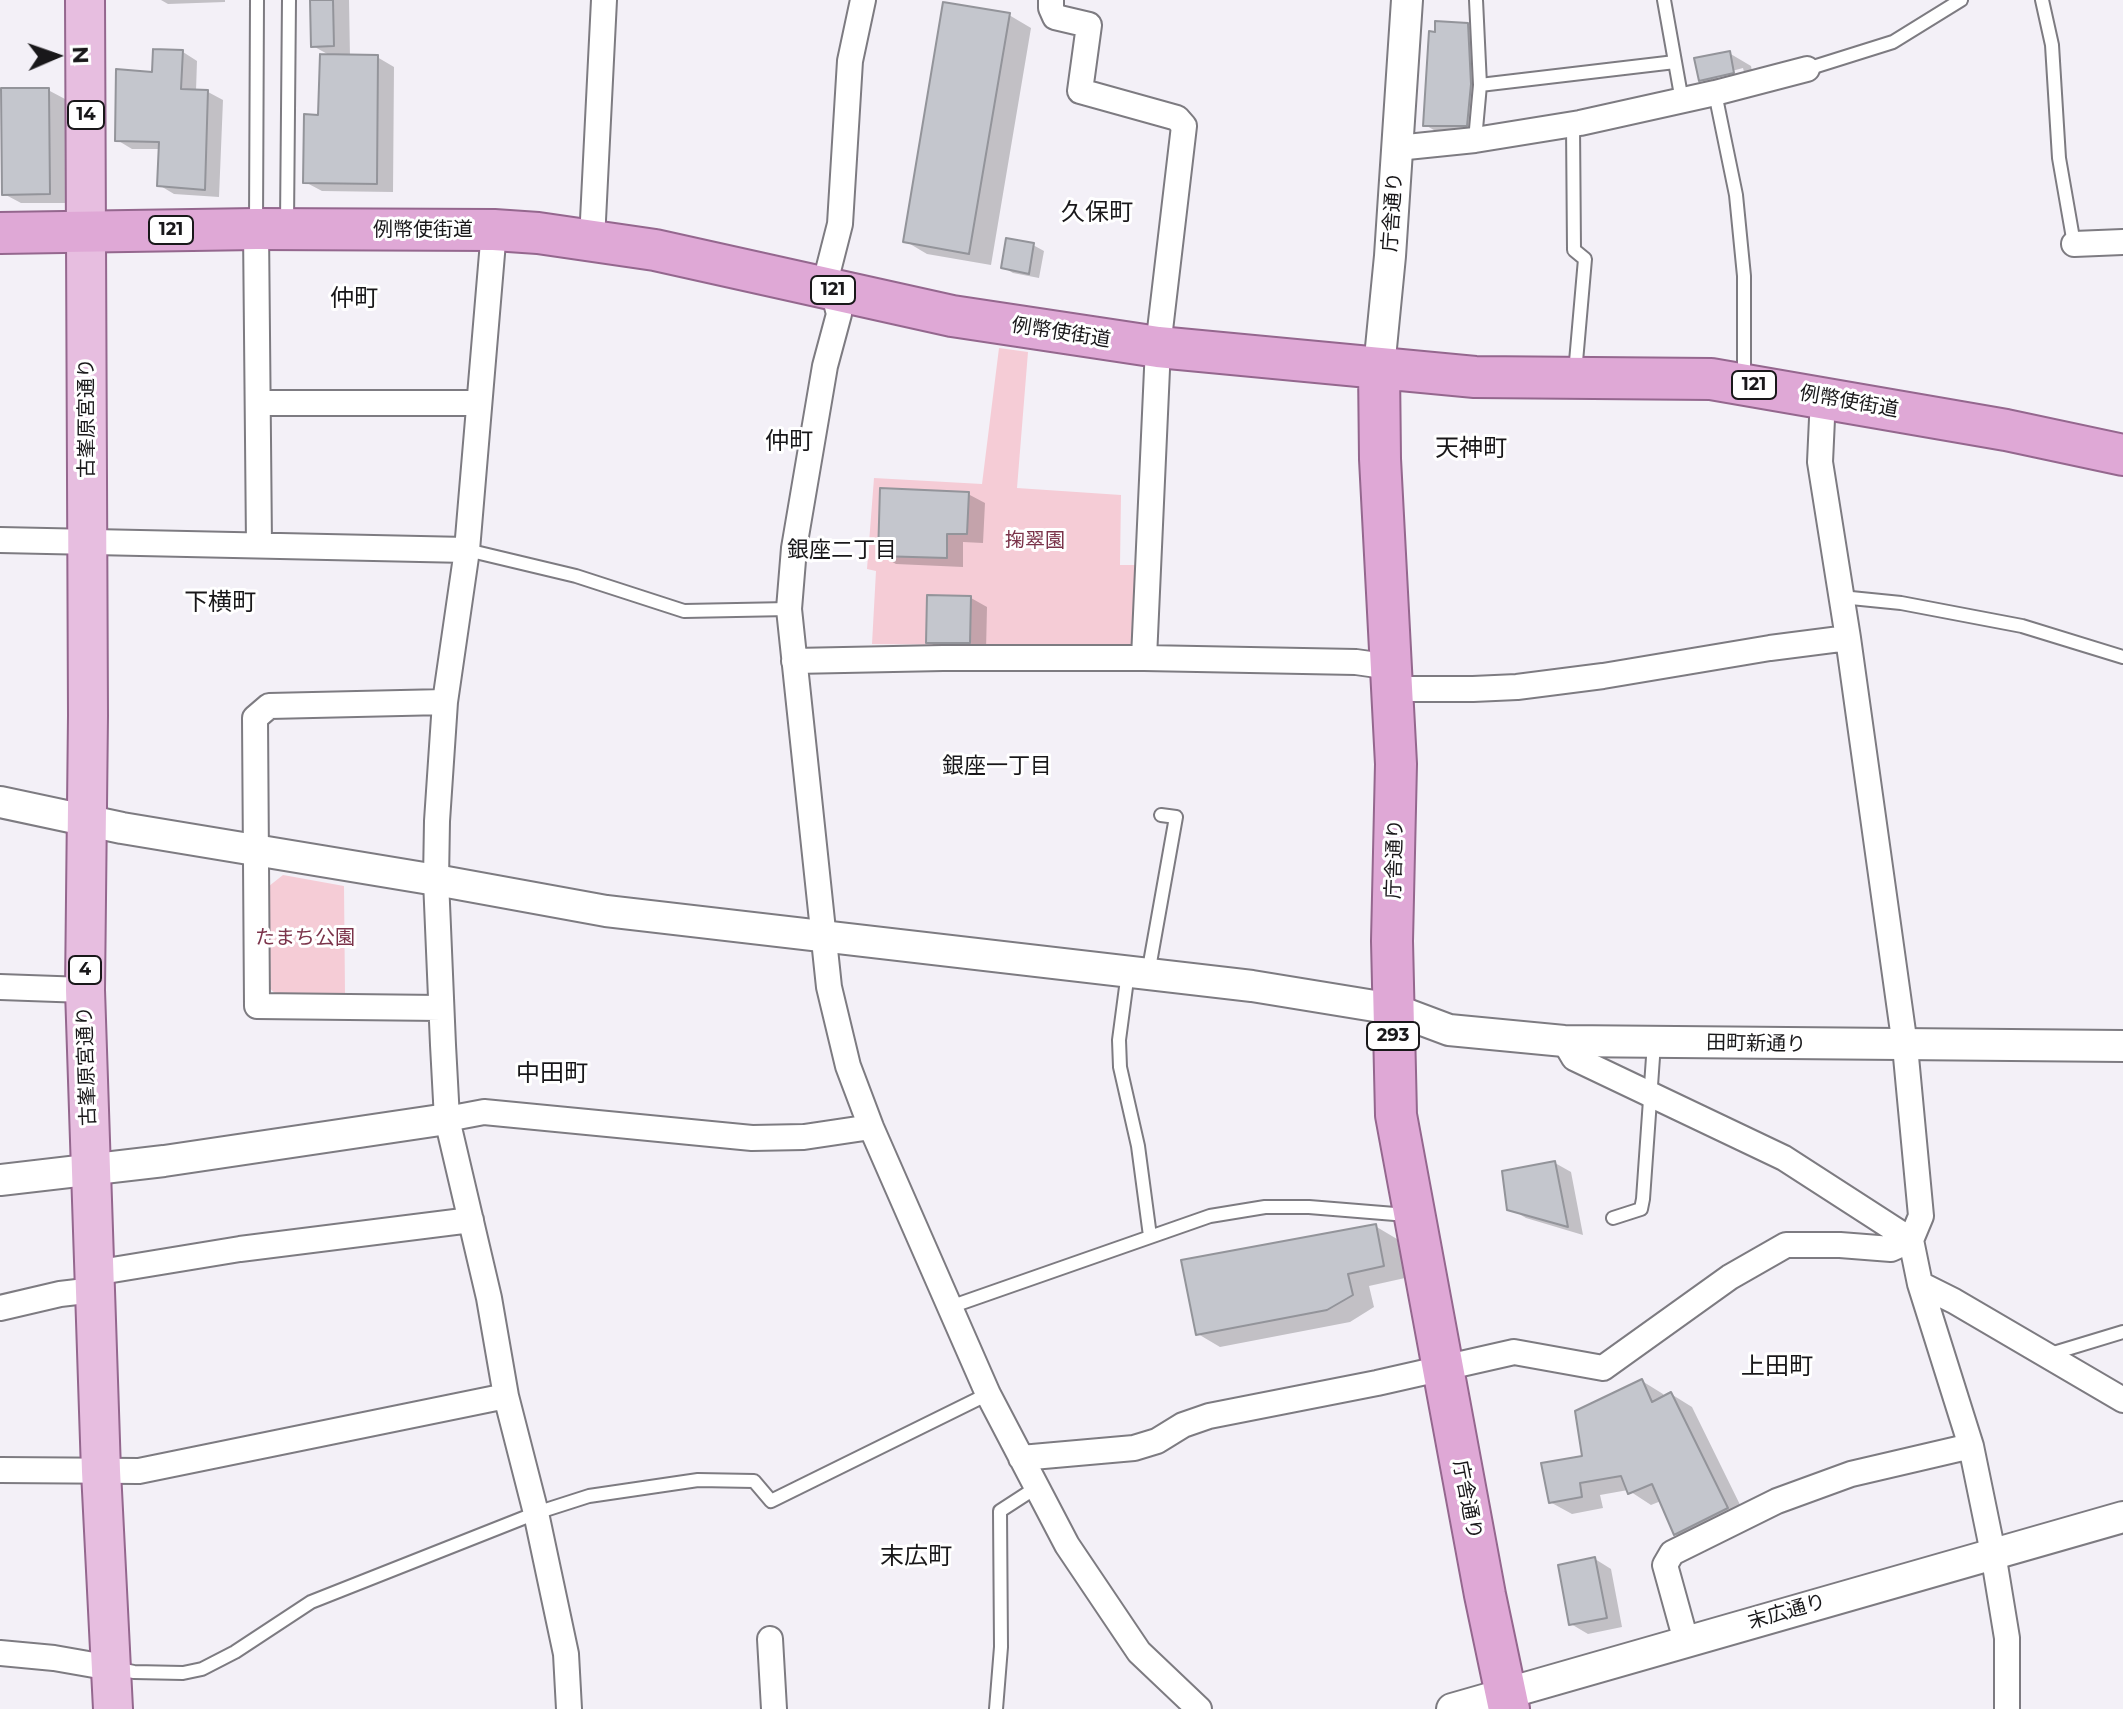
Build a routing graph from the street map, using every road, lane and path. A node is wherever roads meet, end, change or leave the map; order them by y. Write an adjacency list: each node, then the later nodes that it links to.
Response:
1 (85, 0): 20 (main road, 14)
2 (257, 0): 21 (lane)
3 (289, 0): 21 (lane)
4 (604, 0): 24 (street)
5 (863, 0): 27 (street)
6 (1051, 0): 28 (street)
7 (1407, 0): 19 (street, 庁舎通り)
8 (1476, 0): 14 (lane)
9 (1664, 0): 12 (lane)
10 (1961, 0): 13 (lane)
11 (2042, 0): 26 (lane)
12 (1675, 62): 14 (lane); 16 (lane)
13 (1807, 69): 15 (street)
14 (1480, 85): 18 (lane)
15 (1715, 93): 16 (street); 31 (lane)
16 (1682, 101): 17 (street)
17 (1573, 125): 18 (street); 30 (lane)
18 (1475, 140): 19 (street)
19 (1397, 148): 29 (street, 庁舎通り)
20 (87, 230): 21 (highway, 例幣使街道 / 121); 23 (highway, 例幣使街道 / 121); 37 (main road, 古峯原宮通り / 4)
21 (271, 230): 22 (highway, 例幣使街道 / 121); 33 (street)
22 (494, 230): 24 (highway, 例幣使街道 / 121); 34 (street)
23 (0, 233)
24 (592, 240): 27 (highway, 例幣使街道 / 121)
25 (2123, 242): 26 (street)
26 (2074, 244)
27 (833, 290): 28 (highway, 例幣使街道 / 121); 41 (street)
28 (1158, 347): 29 (highway, 例幣使街道 / 121); 44 (street)
29 (1379, 368): 30 (highway, 例幣使街道 / 121); 46 (highway, 庁舎通り / 293)
30 (1575, 380): 31 (highway, 例幣使街道 / 121)
31 (1744, 384): 32 (highway, 例幣使街道 / 121)
32 (1823, 397): 35 (highway, 例幣使街道 / 121); 40 (street)
33 (258, 403): 34 (street); 38 (street)
34 (478, 403): 39 (street)
35 (2123, 455)
36 (0, 540): 37 (street)
37 (87, 541): 38 (street); 50 (main road, 古峯原宮通り / 4)
38 (259, 545): 39 (street)
39 (467, 550): 41 (lane); 47 (street)
40 (1841, 597): 42 (street); 43 (lane)
41 (789, 609): 45 (street)
42 (1848, 638): 46 (street); 61 (street)
43 (2123, 657)
44 (1144, 658): 45 (street); 46 (street)
45 (794, 661): 53 (street)
46 (1391, 677): 58 (highway, 庁舎通り / 293)
47 (445, 702): 51 (street); 52 (street)
48 (0, 802): 50 (street, 田町新通り)
49 (1161, 815): 54 (lane)
50 (87, 821): 51 (street, 田町新通り); 56 (main road, 古峯原宮通り / 4)
51 (255, 849): 52 (street, 田町新通り); 57 (street)
52 (436, 880): 53 (street, 田町新通り); 57 (street)
53 (822, 936): 54 (street, 田町新通り); 65 (street)
54 (1138, 973): 58 (street, 田町新通り); 71 (lane)
55 (0, 987): 56 (street)
56 (85, 990): 66 (main road, 古峯原宮通り / 4)
57 (441, 1008): 64 (street)
58 (1393, 1009): 59 (street, 田町新通り); 68 (highway, 庁舎通り / 293)
59 (1564, 1041): 60 (street, 田町新通り); 63 (street)
60 (1654, 1043): 61 (street, 田町新通り); 63 (lane)
61 (1905, 1046): 62 (street, 田町新通り); 72 (street)
62 (2123, 1046)
63 (1651, 1093): 69 (lane); 72 (street)
64 (447, 1119): 65 (street); 66 (street); 70 (street)
65 (871, 1127): 75 (street)
66 (90, 1169): 67 (street); 73 (main road, 古峯原宮通り / 4)
67 (0, 1180)
68 (1414, 1215): 71 (lane); 79 (highway, 庁舎通り / 293)
69 (1613, 1218)
70 (471, 1220): 73 (street); 81 (street)
71 (1150, 1236): 75 (lane)
72 (1911, 1240): 74 (street); 79 (street)
73 (94, 1281): 76 (street); 86 (main road, 古峯原宮通り / 4)
74 (1920, 1284): 78 (street); 83 (street)
75 (950, 1307): 80 (street)
76 (0, 1308)
77 (2123, 1332): 78 (lane)
78 (2047, 1355): 82 (street)
79 (1443, 1368): 84 (street); 95 (highway, 庁舎通り / 293)
80 (988, 1394): 84 (street); 88 (lane)
81 (506, 1396): 86 (street); 88 (street)
82 (2123, 1400)
83 (1971, 1446): 90 (street); 92 (street)
84 (1021, 1458): 87 (street)
85 (0, 1470): 86 (street)
86 (101, 1471): 94 (main road, 古峯原宮通り / 4)
87 (1037, 1487): 99 (lane); 100 (street)
88 (536, 1513): 94 (lane); 97 (street)
89 (2123, 1517): 90 (street, 末広通り)
90 (1993, 1553): 92 (street, 末広通り); 102 (street)
91 (770, 1639): 98 (street)
92 (1686, 1641): 95 (street, 末広通り)
93 (0, 1653): 94 (street)
94 (111, 1668): 96 (main road, 古峯原宮通り / 4)
95 (1508, 1701): 101 (street, 末広通り)
96 (113, 1709)
97 (569, 1709)
98 (774, 1709)
99 (996, 1709)
100 (1199, 1709)
101 (1452, 1709)
102 (2007, 1709)

